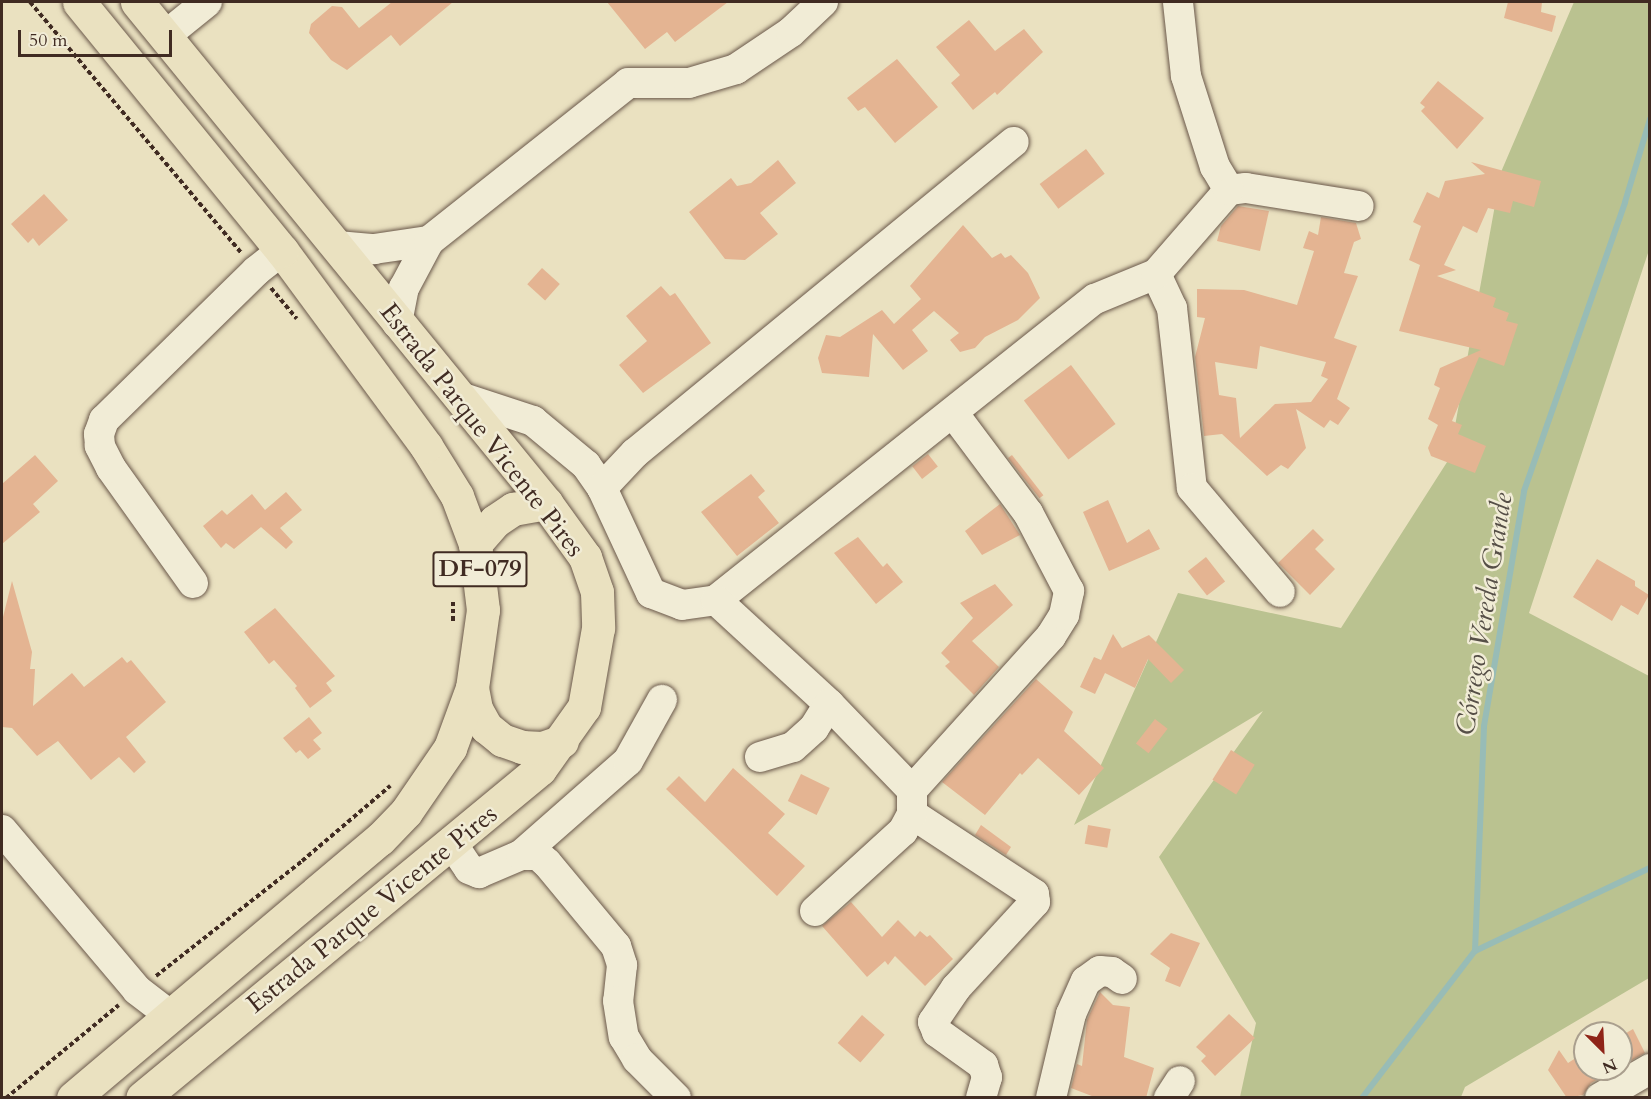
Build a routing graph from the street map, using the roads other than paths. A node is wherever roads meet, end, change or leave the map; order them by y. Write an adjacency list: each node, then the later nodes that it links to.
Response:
1 (79, 2): 12 (main road, Estrada Parque Vicente Pires / DF-079)
2 (137, 2): 6 (main road, Estrada Parque Vicente Pires)
3 (207, 2): 6 (street)
4 (823, 2): 10 (street)
5 (1178, 2): 8 (street)
6 (165, 36): 11 (main road, Estrada Parque Vicente Pires)
7 (1014, 142): 17 (street)
8 (1229, 190): 9 (street); 13 (street)
9 (1359, 206)
10 (429, 241): 11 (street); 14 (street)
11 (337, 246): 14 (main road, Estrada Parque Vicente Pires)
12 (282, 251): 19 (main road, Estrada Parque Vicente Pires / DF-079); 20 (street)
13 (1156, 274): 16 (street); 21 (street)
14 (397, 323): 15 (main road, Estrada Parque Vicente Pires)
15 (460, 398): 17 (street); 18 (main road, Estrada Parque Vicente Pires)
16 (954, 414): 22 (street); 28 (street)
17 (602, 488): 22 (street)
18 (546, 503): 19 (main road); 26 (main road, Estrada Parque Vicente Pires)
19 (475, 544): 23 (main road, Estrada Parque Vicente Pires / DF-079)
20 (193, 583)
21 (1280, 592)
22 (717, 600): 25 (street)
23 (472, 688): 26 (main road); 34 (main road, Estrada Parque Vicente Pires / DF-079)
24 (662, 700): 31 (street)
25 (829, 704): 27 (street); 28 (street)
26 (562, 741): 30 (main road, Estrada Parque Vicente Pires)
27 (760, 757)
28 (912, 802): 32 (street); 39 (street)
29 (2, 830): 34 (street)
30 (451, 842): 31 (street); 37 (main road, Estrada Parque Vicente Pires)
31 (521, 855): 38 (street)
32 (815, 911)
33 (1122, 979): 40 (street)
34 (171, 1016): 36 (main road, Estrada Parque Vicente Pires / DF-079)
35 (1650, 1069): 41 (street)
36 (73, 1098)
37 (142, 1098)
38 (676, 1098)
39 (981, 1098)
40 (1051, 1098)
41 (1600, 1098)

